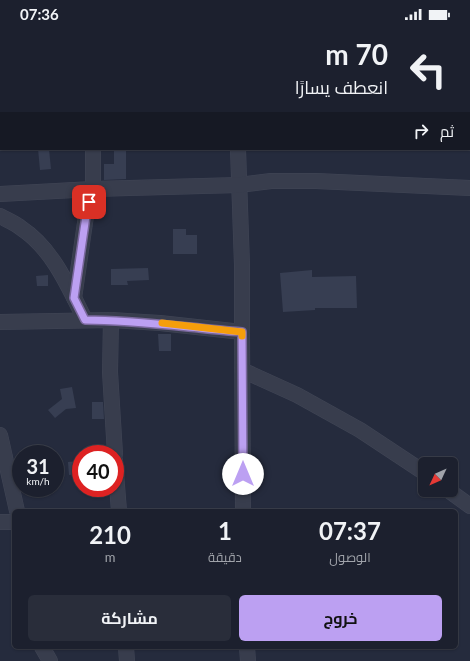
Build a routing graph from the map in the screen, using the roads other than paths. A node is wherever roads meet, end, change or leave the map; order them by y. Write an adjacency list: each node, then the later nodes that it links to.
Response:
1 (94, 150): 5 (street)
2 (238, 150): 3 (street)
3 (239, 185): 4 (street); 5 (street); 12 (street)
4 (470, 188)
5 (93, 189): 6 (street); 8 (street)
6 (0, 194)
7 (0, 216): 8 (street)
8 (74, 298): 9 (street)
9 (85, 320): 10 (street); 11 (street)
10 (111, 320): 12 (street); 15 (street)
11 (0, 322)
12 (242, 332): 13 (street)
13 (242, 370): 16 (street); 22 (street)
14 (0, 434): 20 (street)
15 (114, 445)
16 (418, 468)
17 (118, 497): 21 (street)
18 (458, 497): 19 (street)
19 (470, 506)
20 (17, 509)
21 (119, 509)
22 (243, 509)
23 (0, 522): 24 (street)
24 (12, 522)
25 (43, 649): 28 (street)
26 (126, 649): 29 (street)
27 (248, 649): 30 (street)
28 (50, 661)
29 (127, 661)
30 (248, 661)

